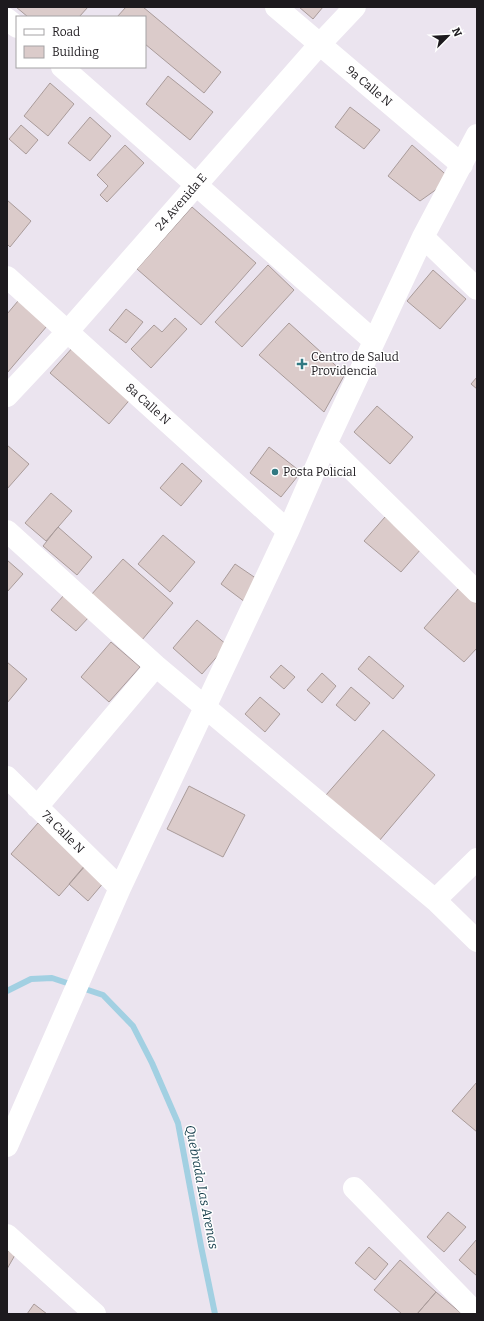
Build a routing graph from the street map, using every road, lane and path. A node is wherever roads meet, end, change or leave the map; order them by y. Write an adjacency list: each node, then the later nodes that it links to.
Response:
1 (276, 7): 5 (street, 9a Calle N)
2 (355, 7): 5 (street, 24 Avenida E)
3 (7, 18): 4 (street)
4 (16, 26)
5 (320, 44): 8 (street, 9a Calle N); 9 (street, 24 Avenida E)
6 (63, 68): 9 (street)
7 (477, 136): 8 (street)
8 (462, 165): 10 (street)
9 (196, 185): 13 (street, 24 Avenida E); 14 (street)
10 (423, 237): 12 (street); 14 (street)
11 (7, 277): 13 (street, 8a Calle N)
12 (477, 289)
13 (68, 331): 15 (street, 24 Avenida E); 18 (street, 8a Calle N)
14 (374, 341): 16 (street)
15 (7, 396)
16 (326, 444): 18 (street); 19 (street)
17 (7, 531): 20 (street)
18 (288, 531): 21 (street)
19 (477, 592)
20 (156, 666): 21 (street); 23 (street)
21 (205, 708): 25 (street); 26 (street)
22 (7, 777): 23 (street, 7a Calle N)
23 (37, 807): 25 (street, 7a Calle N)
24 (477, 859): 26 (street)
25 (120, 888): 28 (street)
26 (435, 900): 27 (street)
27 (477, 941)
28 (7, 1146)
29 (354, 1188): 32 (street)
30 (7, 1235): 31 (street)
31 (95, 1314)
32 (477, 1314)

